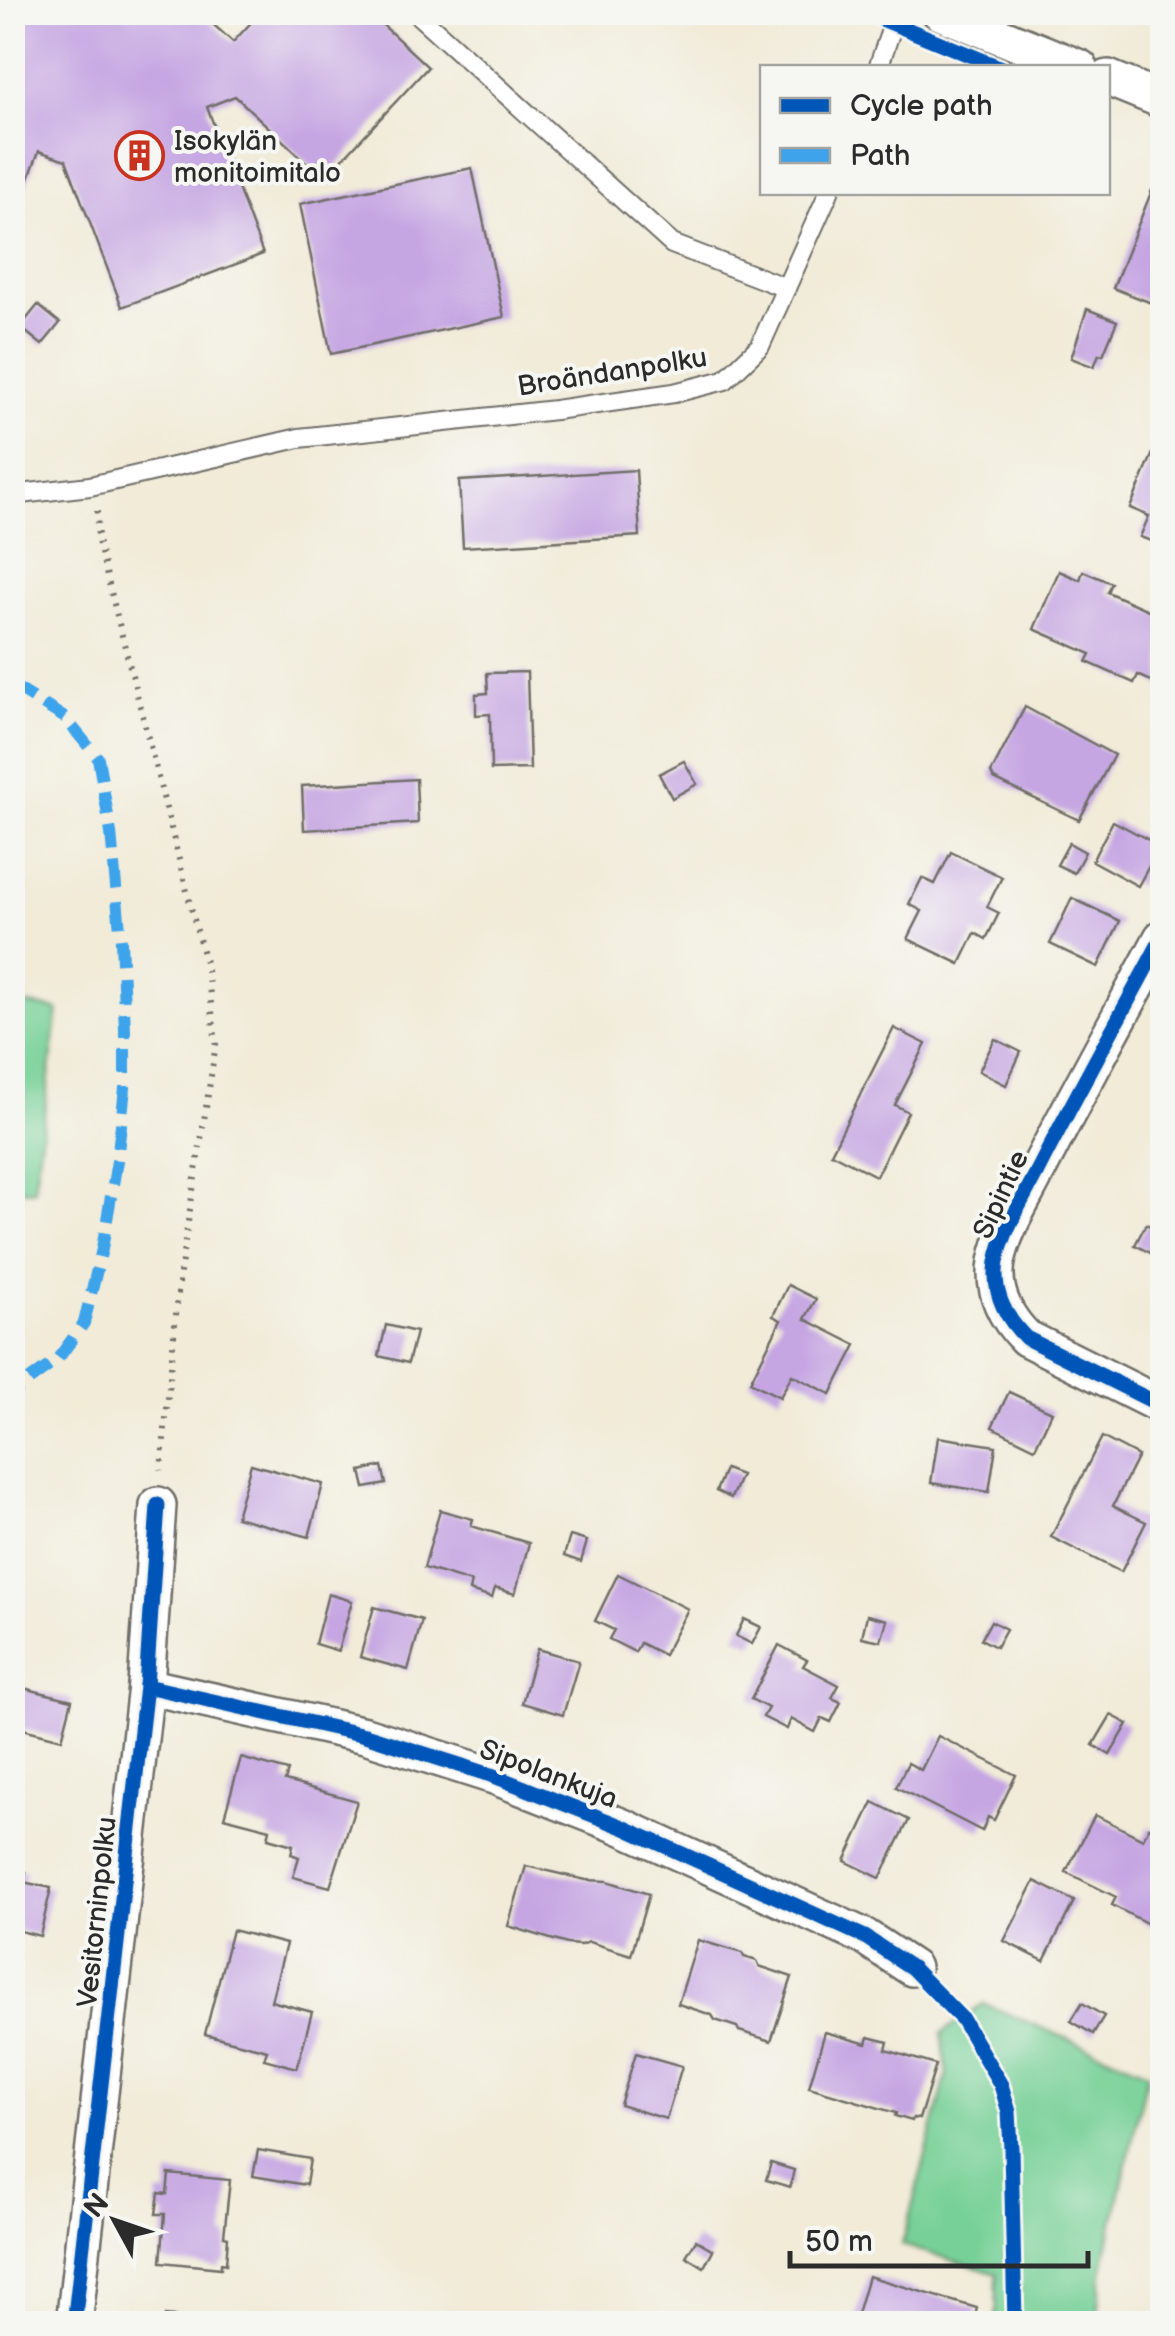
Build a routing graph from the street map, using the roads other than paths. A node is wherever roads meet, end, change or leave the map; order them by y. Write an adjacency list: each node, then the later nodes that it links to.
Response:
1 (415, 12): 9 (lane)
2 (940, 12): 5 (street)
3 (894, 24): 4 (lane)
4 (879, 65)
5 (1072, 65)
6 (1110, 79): 7 (street)
7 (1162, 100)
8 (828, 195): 9 (lane, Broändanpolku)
9 (786, 288): 10 (lane, Broändanpolku)
10 (12, 495)
11 (1162, 938): 12 (street, Sipintie)
12 (1162, 1406)
13 (158, 1505): 14 (street, Vesitorninpolku)
14 (146, 1686): 15 (street, Sipolankuja); 16 (street, Vesitorninpolku)
15 (912, 1968)
16 (74, 2324)

